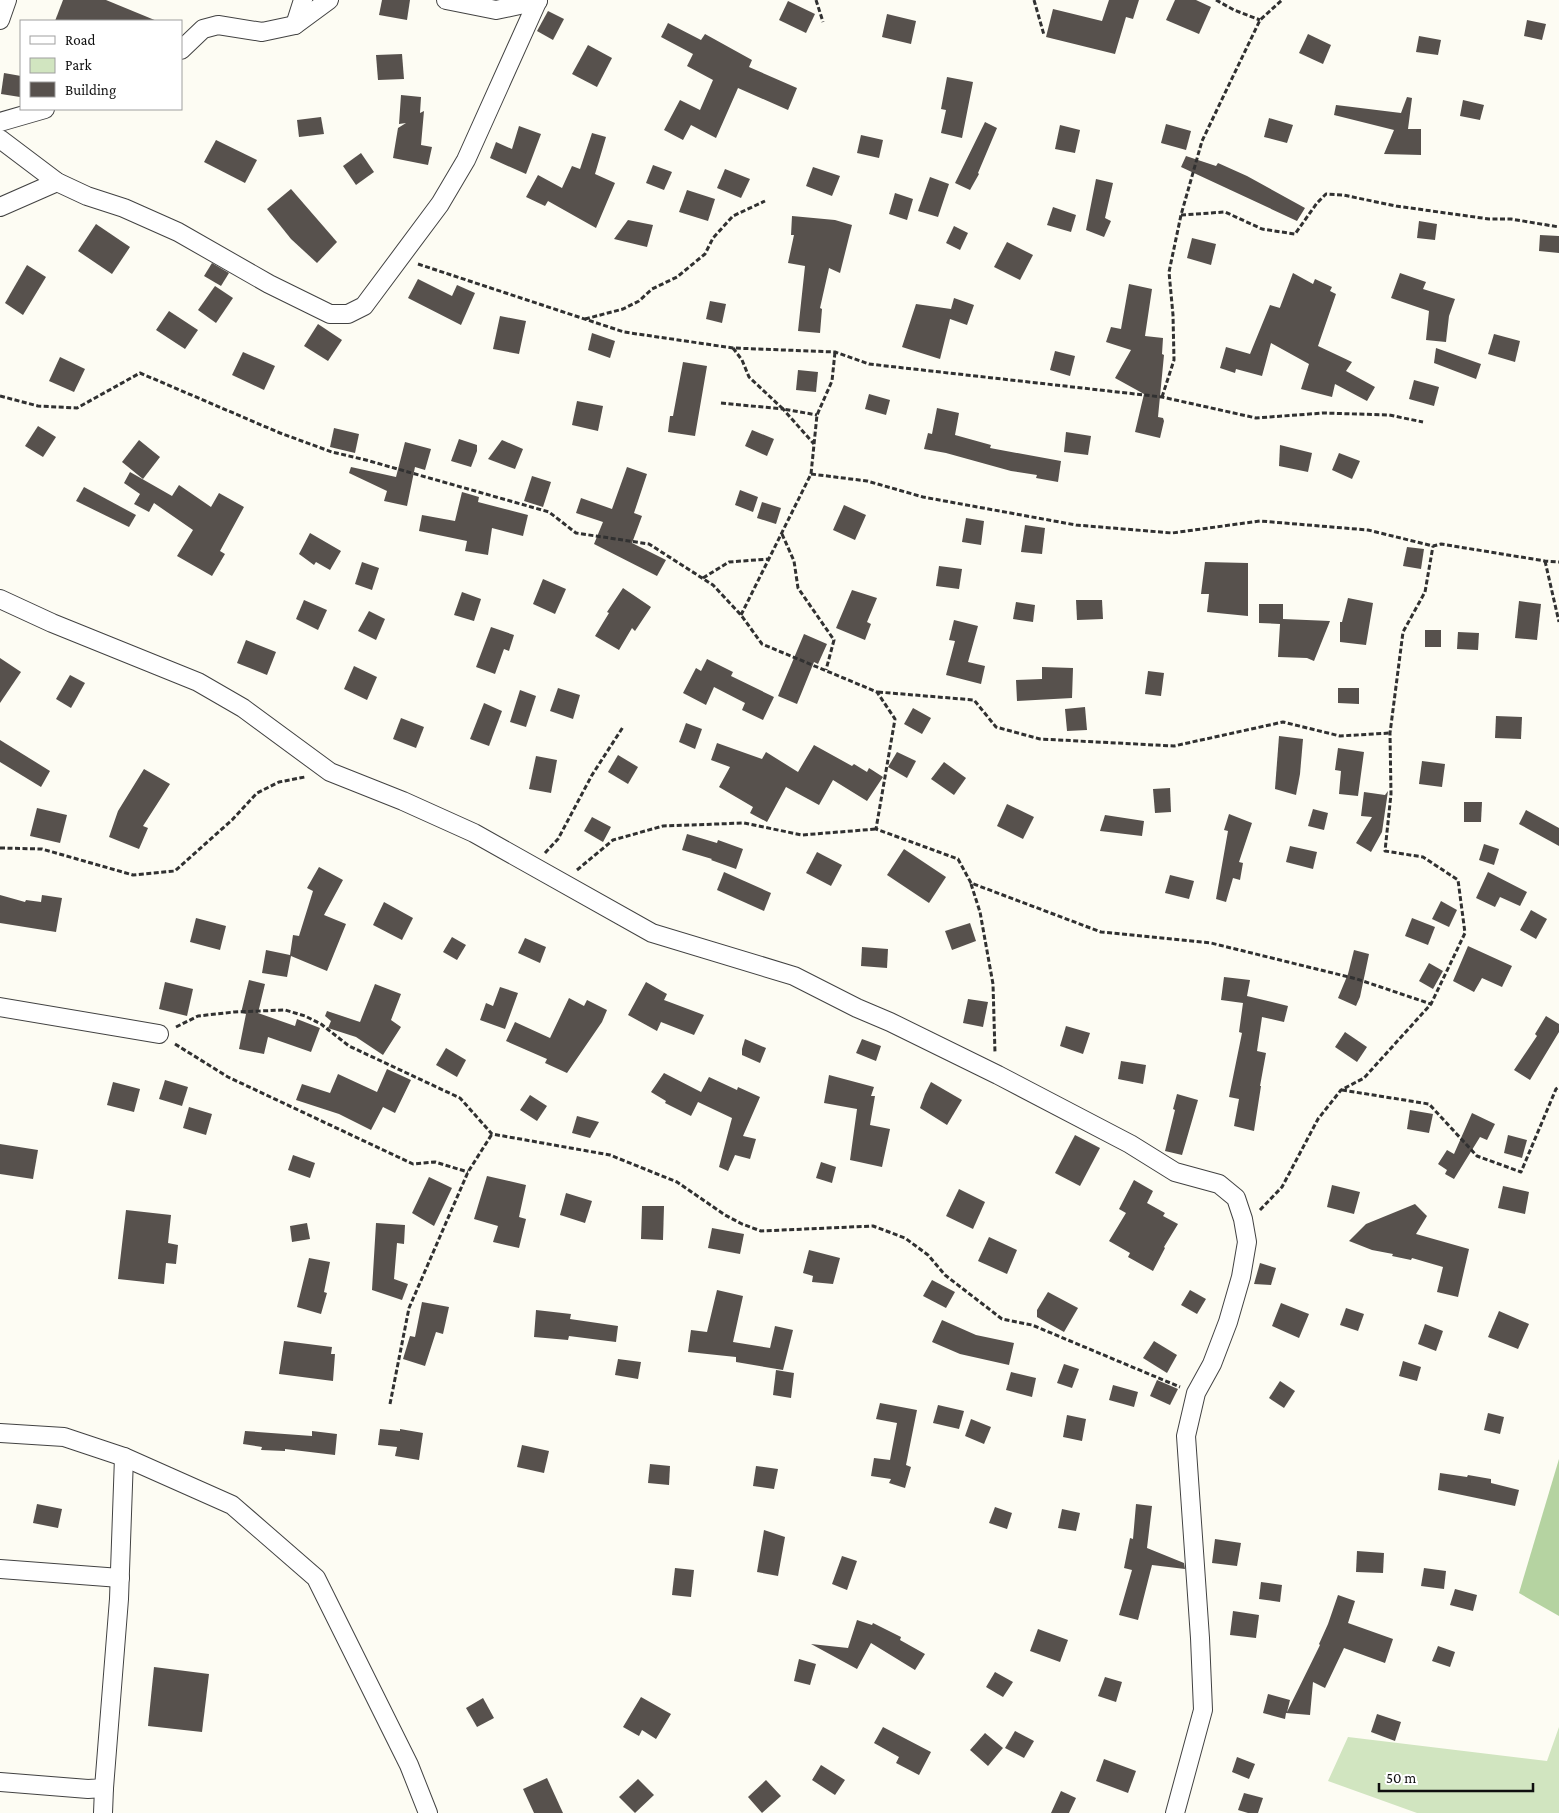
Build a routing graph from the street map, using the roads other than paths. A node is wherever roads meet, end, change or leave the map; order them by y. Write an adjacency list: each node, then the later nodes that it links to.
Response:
1 (7, 0): 6 (street)
2 (302, 0): 7 (street)
3 (329, 0): 7 (street)
4 (446, 0): 5 (street)
5 (538, 0): 12 (street)
6 (0, 20)
7 (295, 26): 8 (street)
8 (182, 49)
9 (41, 110): 10 (street)
10 (0, 122)
11 (0, 139): 12 (street)
12 (57, 182): 13 (street)
13 (0, 207)
14 (0, 600): 25 (street)
15 (0, 1007): 16 (street)
16 (159, 1034)
17 (0, 1433): 18 (street)
18 (124, 1456): 20 (street); 24 (street)
19 (0, 1569): 20 (street)
20 (120, 1578): 22 (street)
21 (0, 1782): 22 (street)
22 (104, 1788): 23 (street)
23 (103, 1813)
24 (428, 1813)
25 (1175, 1813)

